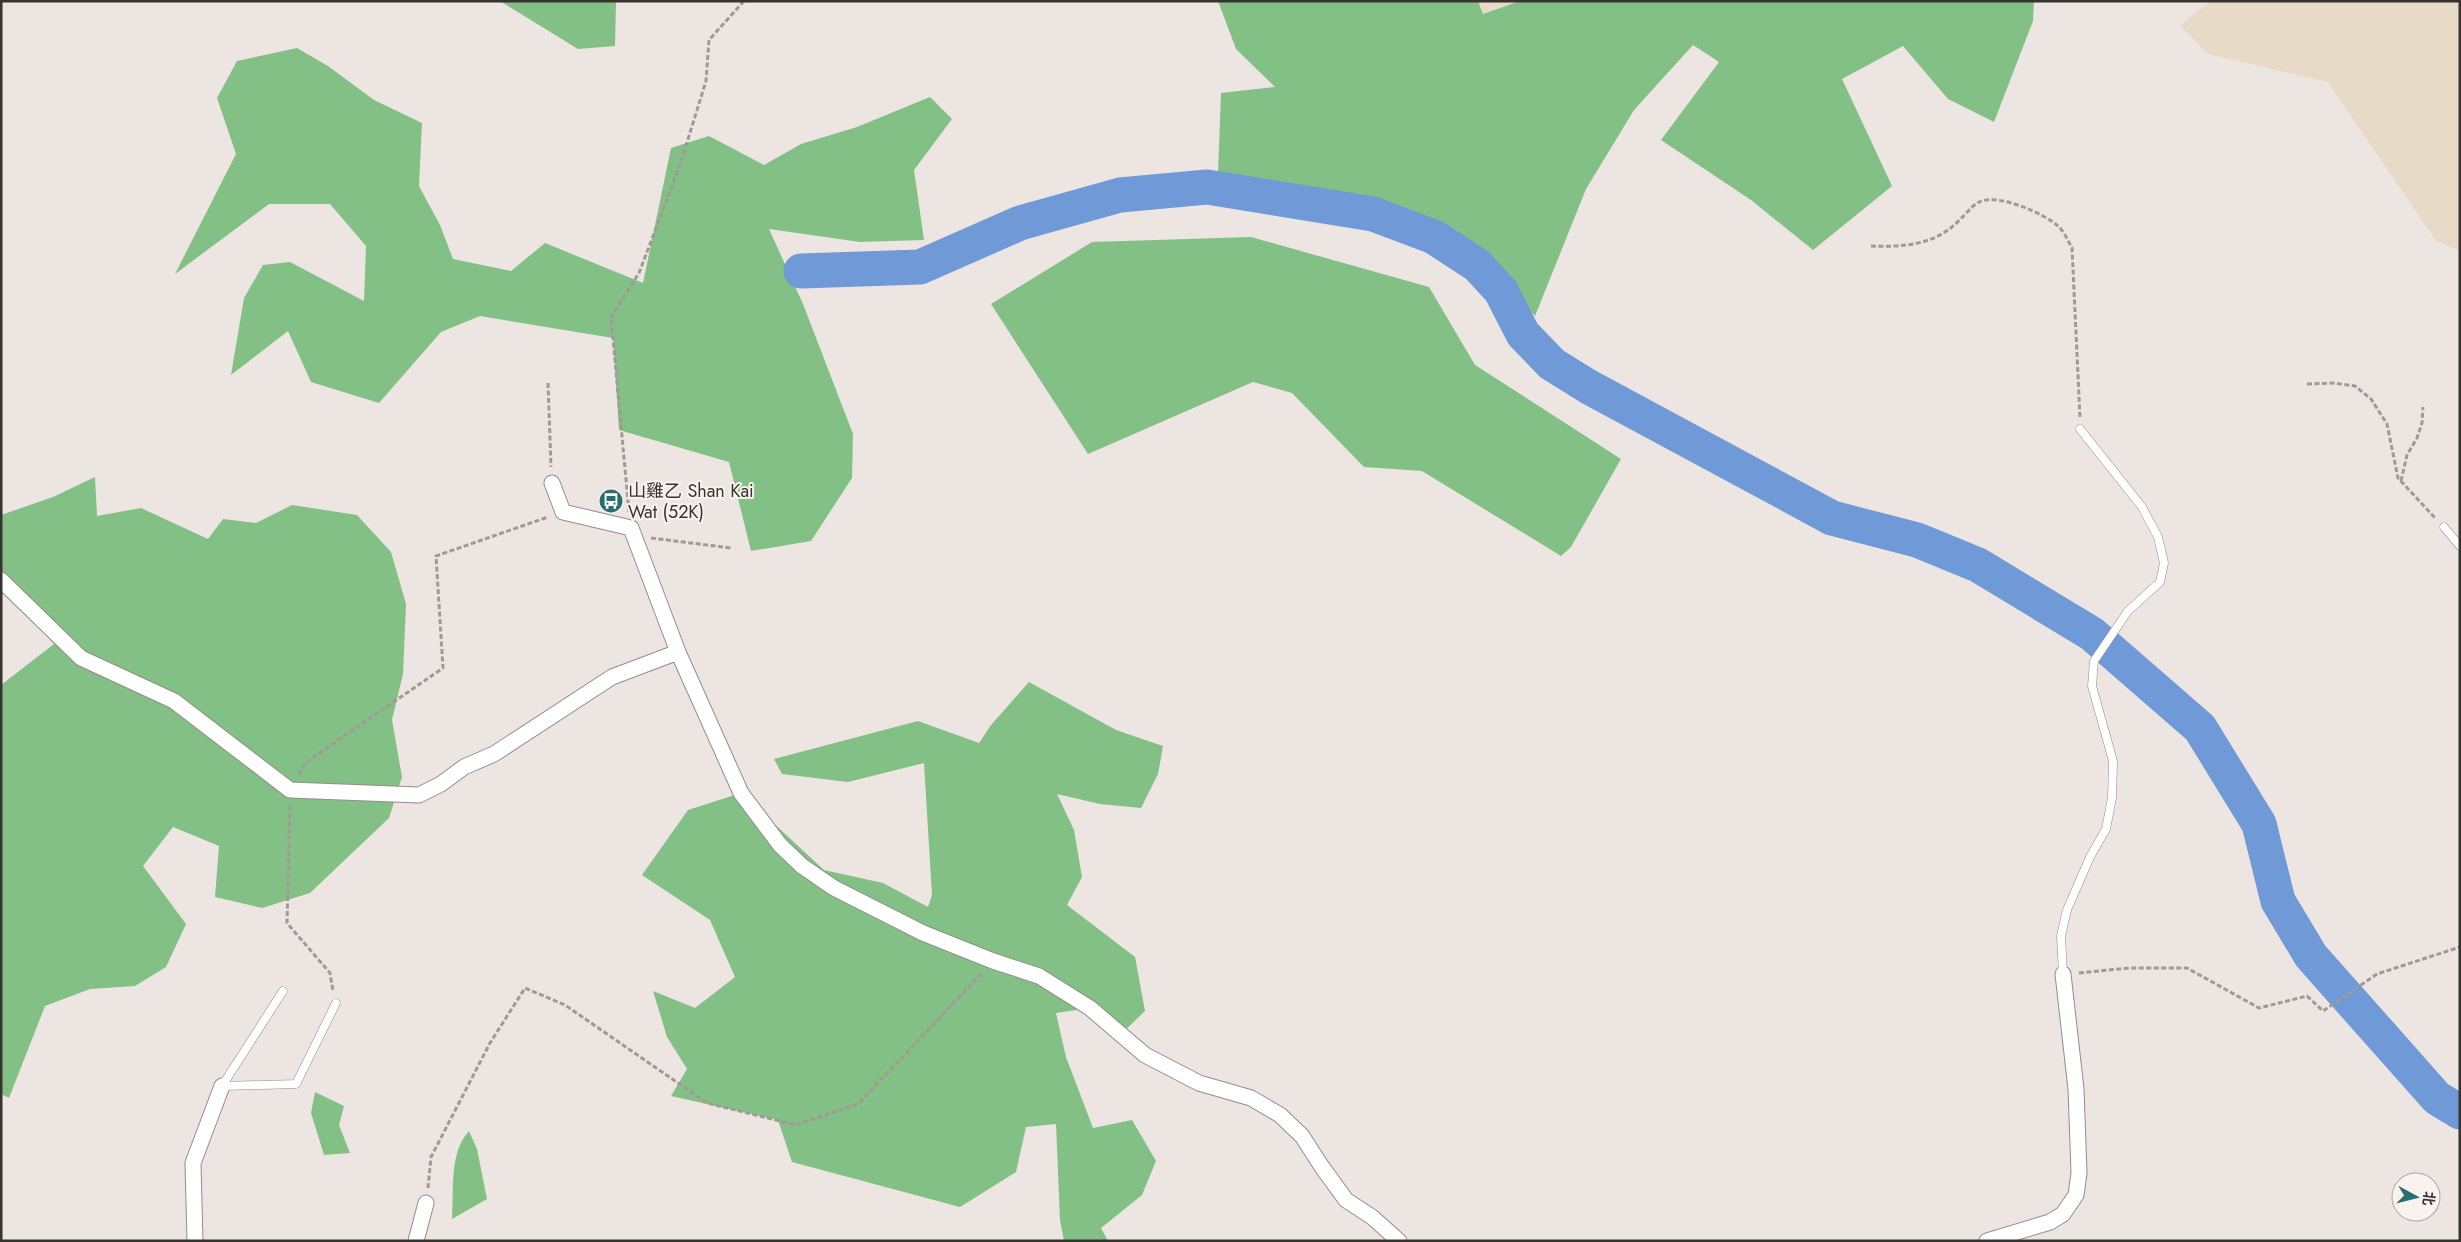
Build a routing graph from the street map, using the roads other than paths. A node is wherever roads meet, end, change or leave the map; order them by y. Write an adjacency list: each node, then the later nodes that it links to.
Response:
1 (2080, 429): 7 (lane)
2 (552, 483): 6 (street)
3 (2444, 527): 4 (lane)
4 (2460, 546)
5 (1, 580): 6 (street)
6 (678, 652): 14 (street)
7 (2064, 974): 15 (street)
8 (283, 991): 10 (lane)
9 (336, 1003): 10 (lane)
10 (222, 1086): 12 (street)
11 (426, 1203): 13 (street)
12 (195, 1241)
13 (416, 1241)
14 (1399, 1241)
15 (1987, 1241)

